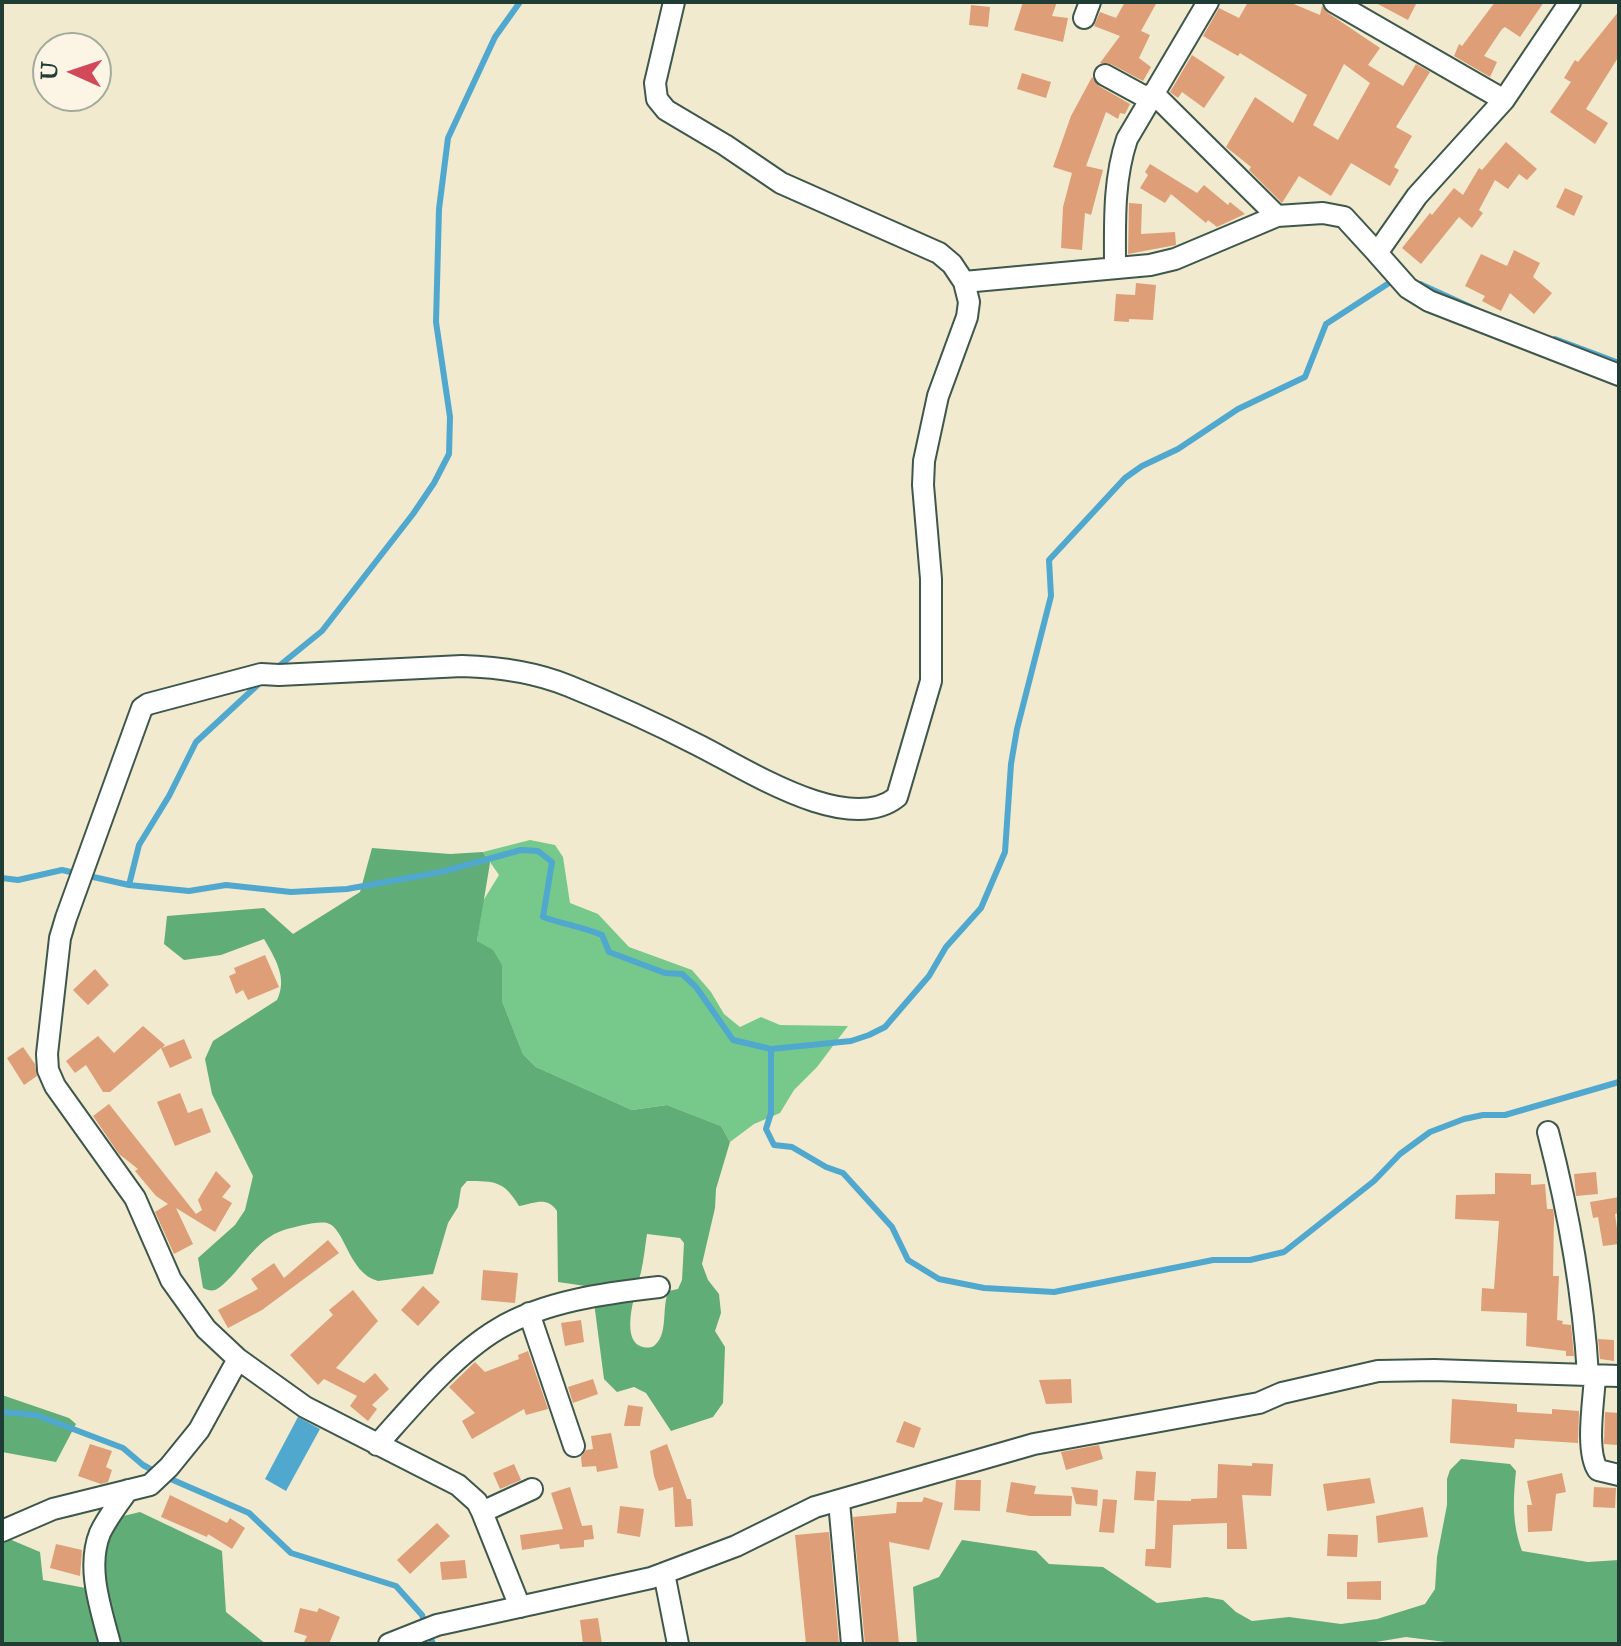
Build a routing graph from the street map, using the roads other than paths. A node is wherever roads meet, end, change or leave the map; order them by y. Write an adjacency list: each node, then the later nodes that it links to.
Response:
1 (674, 2): 11 (street)
2 (1208, 2): 6 (street)
3 (1334, 2): 7 (street)
4 (1570, 2): 7 (street)
5 (1105, 75): 6 (street)
6 (1151, 96): 8 (street); 10 (street)
7 (1504, 100): 9 (street)
8 (1277, 216): 9 (street); 10 (street)
9 (1377, 253): 12 (street)
10 (1115, 268): 11 (street)
11 (964, 282): 16 (street)
12 (1619, 375)
13 (1548, 1132): 17 (street)
14 (659, 1287): 15 (street)
15 (529, 1313): 19 (street); 20 (street)
16 (238, 1359): 19 (street); 23 (street)
17 (1592, 1375): 18 (street); 21 (street); 24 (street)
18 (1619, 1376)
19 (377, 1445): 25 (street)
20 (574, 1446)
21 (1619, 1475)
22 (532, 1489): 25 (street)
23 (128, 1490): 26 (street); 29 (street)
24 (839, 1502): 27 (street); 32 (street)
25 (482, 1512): 28 (street)
26 (2, 1531)
27 (664, 1573): 28 (street); 31 (street)
28 (520, 1607): 30 (street)
29 (110, 1644)
30 (389, 1644)
31 (678, 1644)
32 (852, 1644)

